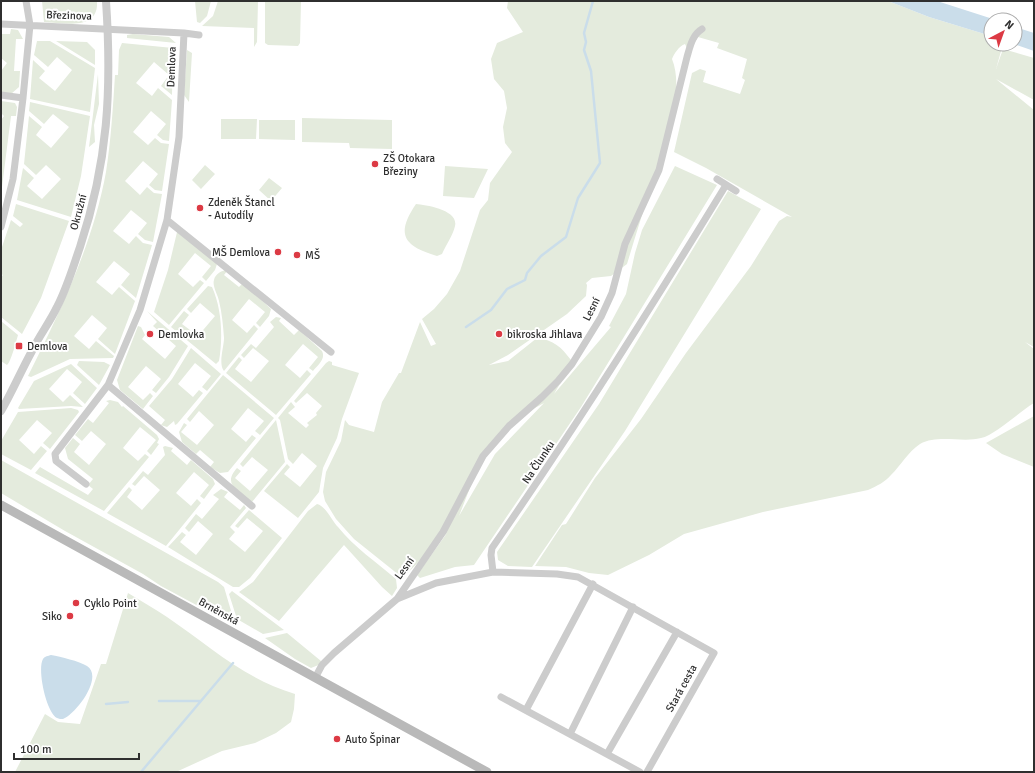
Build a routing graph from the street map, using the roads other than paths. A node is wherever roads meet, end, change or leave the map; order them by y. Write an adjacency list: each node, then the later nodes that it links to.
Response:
1 (26, 1): 4 (street, Březinova)
2 (106, 1): 5 (street, Okružní)
3 (1, 24): 4 (street, Březinova)
4 (30, 25): 5 (street, Březinova); 10 (street, Březinova)
5 (108, 28): 7 (street, Demlova); 18 (street, Okružní)
6 (702, 30): 24 (street, Lesní)
7 (184, 33): 8 (street, Demlova); 14 (street, Demlova)
8 (199, 35)
9 (1, 95): 10 (street)
10 (23, 98): 15 (street, Březinova)
11 (717, 179): 12 (street)
12 (726, 185): 13 (street); 22 (street, Na Člunku)
13 (736, 191)
14 (167, 220): 16 (street); 17 (street, Demlova)
15 (1, 227)
16 (331, 352)
17 (108, 386): 19 (street, Demlova); 21 (street)
18 (1, 411)
19 (86, 484)
20 (1, 504): 27 (main road, Brněnská)
21 (252, 506)
22 (493, 572): 23 (street, Stará cesta); 24 (street)
23 (593, 584): 25 (street, Stará cesta); 29 (street)
24 (396, 599): 27 (street)
25 (633, 607): 26 (street, Stará cesta); 30 (street)
26 (677, 632): 31 (street); 34 (street, Stará cesta)
27 (315, 678): 32 (main road, Brněnská)
28 (501, 697): 29 (street)
29 (526, 710): 30 (street)
30 (570, 734): 31 (street)
31 (607, 754): 33 (street)
32 (487, 772)
33 (640, 772)
34 (646, 772)

